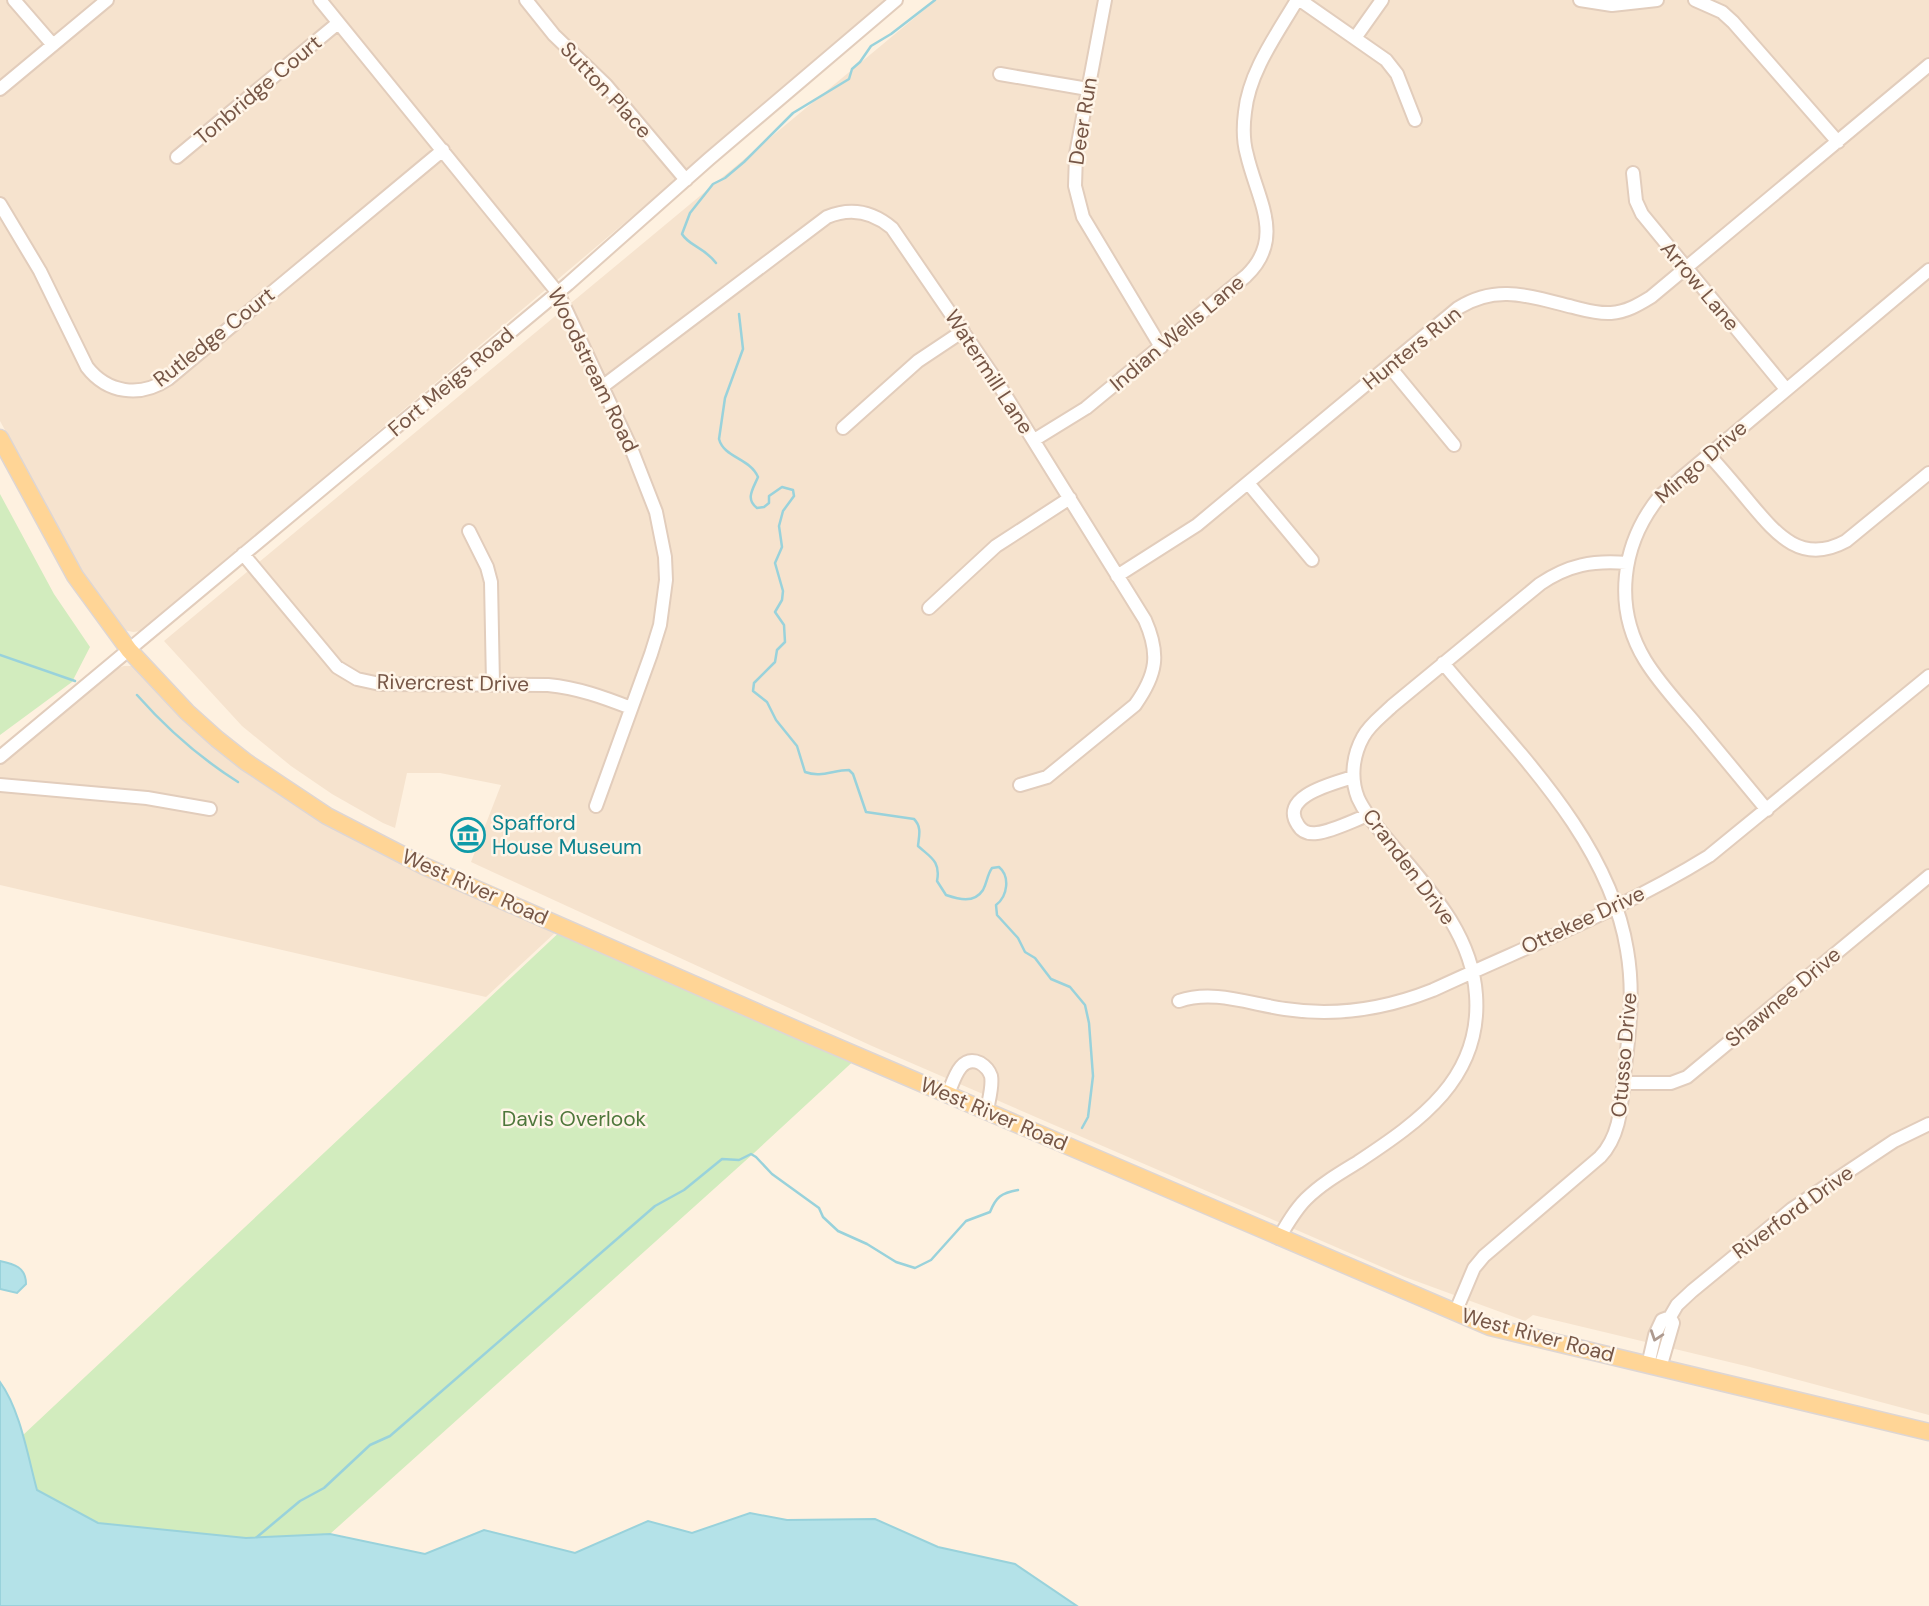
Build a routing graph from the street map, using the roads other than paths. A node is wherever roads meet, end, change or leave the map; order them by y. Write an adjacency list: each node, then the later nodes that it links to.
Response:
1 (14, 0): 14 (street)
2 (107, 0): 14 (street)
3 (320, 0): 12 (street, Woodstream Road)
4 (526, 0): 24 (street, Sutton Place)
5 (896, 0): 24 (street, Fort Meigs Road)
6 (1105, 0): 18 (street, Deer Run)
7 (1299, 0): 13 (street); 30 (street, Indian Wells Lane)
8 (1382, 0): 13 (street)
9 (1580, 0): 10 (street)
10 (1657, 0)
11 (1695, 0): 20 (street)
12 (338, 23): 21 (street, Woodstream Road); 22 (street, Tonbridge Court)
13 (1356, 38): 19 (street)
14 (52, 46): 17 (street)
15 (1929, 65): 20 (street, Hunters Run)
16 (1000, 74): 18 (street)
17 (0, 89)
18 (1088, 89): 30 (street, Deer Run)
19 (1415, 120)
20 (1838, 142): 26 (street, Hunters Run)
21 (443, 150): 25 (street, Rutledge Court); 28 (street, Woodstream Road)
22 (177, 157)
23 (1633, 173): 26 (street, Arrow Lane)
24 (686, 180): 28 (street, Fort Meigs Road)
25 (0, 204)
26 (1685, 269): 31 (street, Hunters Run); 33 (street, Arrow Lane)
27 (1929, 270): 33 (street, Mingo Drive)
28 (558, 293): 32 (street, Woodstream Road); 43 (street, Fort Meigs Road)
29 (963, 331): 32 (street, Watermill Lane); 34 (street); 36 (street, Watermill Lane)
30 (1161, 347): 36 (street, Indian Wells Lane)
31 (1389, 366): 37 (street); 40 (street, Hunters Run)
32 (602, 387): 52 (street, Woodstream Road)
33 (1786, 389): 38 (street, Mingo Drive)
34 (843, 428)
35 (0, 438): 48 (main road, West River Road)
36 (1034, 440): 41 (street, Watermill Lane)
37 (1454, 445)
38 (1709, 454): 39 (street); 45 (street, Mingo Drive)
39 (1929, 473)
40 (1248, 483): 44 (street); 46 (street, Hunters Run)
41 (1070, 498): 46 (street, Watermill Lane); 47 (street)
42 (469, 531): 51 (street)
43 (243, 554): 48 (street, Fort Meigs Road); 51 (street, Rivercrest Drive)
44 (1312, 560)
45 (1627, 563): 49 (street); 59 (street, Mingo Drive)
46 (1117, 576): 56 (street, Watermill Lane)
47 (929, 608)
48 (129, 650): 53 (street, Fort Meigs Road); 66 (main road, West River Road)
49 (1443, 663): 54 (street); 62 (street, Otusso Drive)
50 (1929, 676): 59 (street, Ottekee Drive)
51 (493, 684): 52 (street, Rivercrest Drive)
52 (631, 708): 57 (street, Woodstream Road)
53 (0, 757)
54 (1353, 777): 60 (street, Cranden Drive); 60 (street)
55 (0, 785): 58 (street)
56 (1020, 785)
57 (596, 806)
58 (210, 809)
59 (1767, 810): 62 (street, Ottekee Drive)
60 (1368, 815): 63 (street, Cranden Drive)
61 (1929, 876): 65 (street, Shawnee Drive)
62 (1616, 905): 63 (street, Ottekee Drive); 65 (street, Otusso Drive)
63 (1473, 971): 64 (street, Ottekee Drive); 69 (street, Cranden Drive)
64 (1179, 1001)
65 (1623, 1083): 70 (street, Otusso Drive)
66 (948, 1094): 67 (main road, West River Road); 67 (street)
67 (987, 1110): 69 (main road, West River Road)
68 (1929, 1124): 71 (street, Riverford Drive)
69 (1279, 1238): 70 (main road, West River Road)
70 (1455, 1313): 71 (main road, West River Road)
71 (1654, 1366): 72 (main road, West River Road)
72 (1929, 1432)

